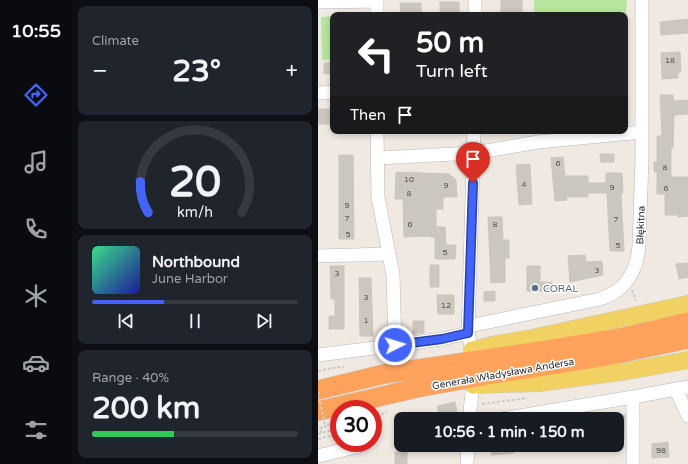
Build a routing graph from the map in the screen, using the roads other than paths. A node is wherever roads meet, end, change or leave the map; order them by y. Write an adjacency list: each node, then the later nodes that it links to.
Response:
1 (377, 0): 4 (street); 5 (street)
2 (475, 0): 6 (street)
3 (642, 0): 9 (street, Błękitna)
4 (318, 2)
5 (377, 12)
6 (475, 12)
7 (330, 92): 8 (street)
8 (318, 93)
9 (642, 132): 10 (street); 21 (street, Błękitna)
10 (628, 133)
11 (377, 134): 16 (street)
12 (474, 134): 15 (street)
13 (600, 134): 14 (street)
14 (538, 137): 15 (street)
15 (474, 153): 16 (street); 21 (street)
16 (378, 158): 17 (street)
17 (388, 254): 18 (street); 23 (street)
18 (318, 256)
19 (688, 304): 21 (main road)
20 (688, 322): 26 (highway, Generała Władysława Andersa)
21 (470, 336): 23 (street, Błękitna); 26 (highway)
22 (688, 339): 28 (highway, Generała Władysława Andersa)
23 (395, 345): 24 (street, Błękitna)
24 (318, 355)
25 (688, 360): 27 (main road)
26 (384, 374): 30 (highway, Generała Władysława Andersa)
27 (473, 385): 28 (highway); 32 (street)
28 (417, 388): 35 (highway, Generała Władysława Andersa)
29 (682, 388): 31 (street); 34 (street)
30 (318, 391)
31 (633, 397): 33 (street); 40 (street)
32 (470, 412)
33 (543, 412)
34 (688, 416)
35 (322, 423)
36 (335, 452): 38 (street)
37 (468, 452): 39 (street)
38 (318, 456)
39 (467, 464)
40 (633, 464)

